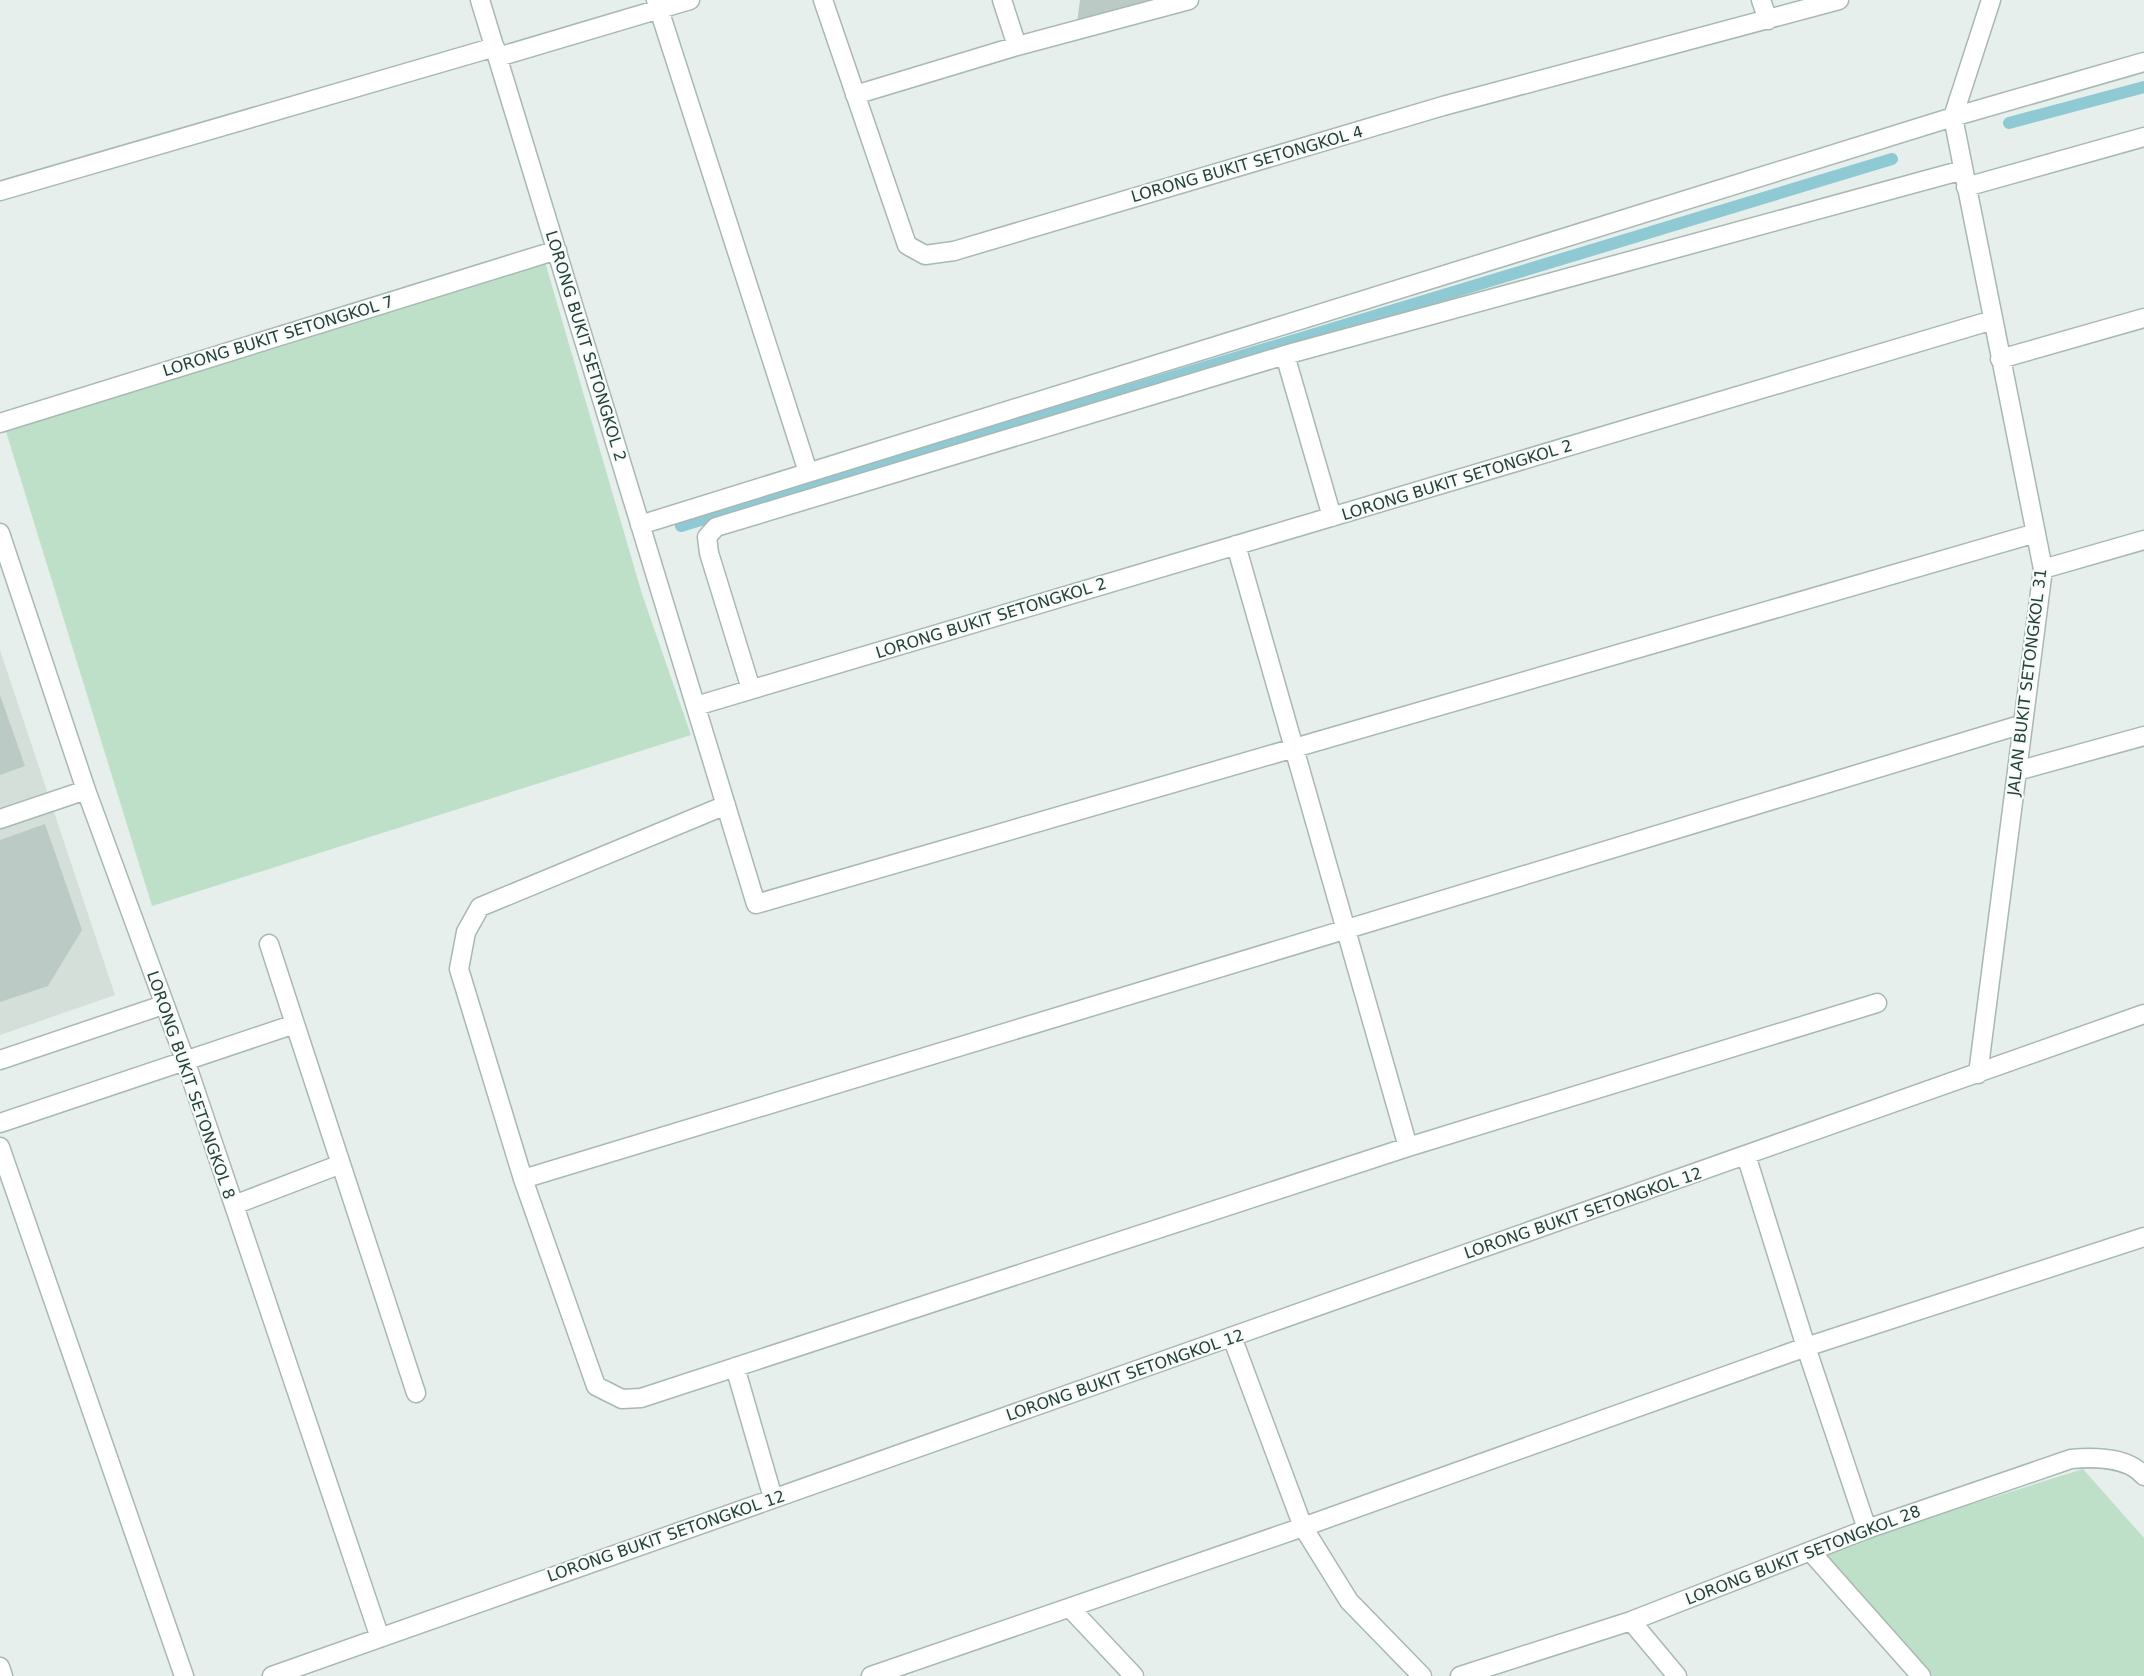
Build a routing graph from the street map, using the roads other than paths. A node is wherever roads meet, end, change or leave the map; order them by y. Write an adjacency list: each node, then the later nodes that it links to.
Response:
1 (480, 0): 12 (street, LORONG BUKIT SETONGKOL 2)
2 (690, 0): 9 (street)
3 (823, 0): 14 (street, LORONG BUKIT SETONGKOL 4)
4 (1002, 0): 11 (street)
5 (1189, 0): 11 (street)
6 (1761, 0): 10 (street)
7 (1839, 0): 10 (street, LORONG BUKIT SETONGKOL 4)
8 (1990, 0): 15 (street)
9 (658, 4): 12 (street); 25 (street)
10 (1768, 20): 14 (street, LORONG BUKIT SETONGKOL 4)
11 (1017, 46): 14 (street)
12 (496, 52): 18 (street); 19 (street, LORONG BUKIT SETONGKOL 2)
13 (2144, 62): 15 (street)
14 (855, 95)
15 (1953, 117): 17 (street, JALAN BUKIT SETONGKOL 31); 25 (street)
16 (2144, 136): 17 (street)
17 (1965, 179): 21 (street, JALAN BUKIT SETONGKOL 31); 22 (street)
18 (0, 190)
19 (557, 250): 24 (street, LORONG BUKIT SETONGKOL 7); 27 (street, LORONG BUKIT SETONGKOL 2)
20 (2144, 318): 23 (street)
21 (1993, 320): 23 (street, JALAN BUKIT SETONGKOL 31); 26 (street, LORONG BUKIT SETONGKOL 2)
22 (1285, 355): 26 (street); 34 (street)
23 (2000, 358): 29 (street, JALAN BUKIT SETONGKOL 31)
24 (0, 423)
25 (808, 472): 27 (street)
26 (1332, 517): 31 (street, LORONG BUKIT SETONGKOL 2)
27 (640, 525): 35 (street, LORONG BUKIT SETONGKOL 2)
28 (0, 533): 33 (street, LORONG BUKIT SETONGKOL 8)
29 (2036, 533): 32 (street, JALAN BUKIT SETONGKOL 31); 38 (street)
30 (2144, 540): 32 (street)
31 (1236, 545): 34 (street, LORONG BUKIT SETONGKOL 2); 38 (street)
32 (2043, 569): 36 (street, JALAN BUKIT SETONGKOL 31)
33 (7, 576): 40 (street, LORONG BUKIT SETONGKOL 8)
34 (751, 689): 35 (street, LORONG BUKIT SETONGKOL 2)
35 (696, 706): 41 (street)
36 (2023, 724): 39 (street, JALAN BUKIT SETONGKOL 31); 43 (street)
37 (2144, 736): 39 (street)
38 (1294, 750): 41 (street); 43 (street)
39 (2017, 771): 51 (street, JALAN BUKIT SETONGKOL 31)
40 (86, 790): 42 (street); 46 (street, LORONG BUKIT SETONGKOL 8)
41 (726, 805): 57 (street)
42 (0, 819)
43 (1346, 928): 53 (street); 57 (street)
44 (269, 944): 48 (street)
45 (1876, 1004): 53 (street)
46 (164, 1005): 49 (street); 50 (street, LORONG BUKIT SETONGKOL 8)
47 (2144, 1014): 51 (street, LORONG BUKIT SETONGKOL 12)
48 (295, 1024): 50 (street); 56 (street)
49 (0, 1060)
50 (185, 1060): 52 (street); 58 (street, LORONG BUKIT SETONGKOL 8)
51 (1978, 1074): 55 (street, LORONG BUKIT SETONGKOL 12)
52 (0, 1123)
53 (1408, 1146): 62 (street)
54 (0, 1147): 74 (street)
55 (1746, 1155): 60 (street, LORONG BUKIT SETONGKOL 12); 61 (street)
56 (341, 1164): 58 (street); 63 (street)
57 (523, 1179): 62 (street)
58 (234, 1205): 71 (street, LORONG BUKIT SETONGKOL 8)
59 (2144, 1237): 61 (street)
60 (1232, 1337): 65 (street, LORONG BUKIT SETONGKOL 12); 66 (street)
61 (1806, 1347): 66 (street); 67 (street)
62 (735, 1366): 65 (street)
63 (416, 1393)
64 (2144, 1476): 67 (street, LORONG BUKIT SETONGKOL 28)
65 (773, 1498): 71 (street, LORONG BUKIT SETONGKOL 12)
66 (1303, 1527): 69 (street); 78 (street)
67 (1867, 1529): 68 (street, LORONG BUKIT SETONGKOL 28)
68 (1810, 1551): 70 (street, LORONG BUKIT SETONGKOL 28); 81 (street)
69 (1070, 1608): 76 (street); 77 (street)
70 (1631, 1621): 79 (street, LORONG BUKIT SETONGKOL 28); 80 (street)
71 (380, 1638): 75 (street, LORONG BUKIT SETONGKOL 12)
72 (0, 1668): 73 (street)
73 (3, 1676)
74 (184, 1676)
75 (272, 1676)
76 (871, 1676)
77 (1134, 1676)
78 (1422, 1676)
79 (1460, 1676)
80 (1677, 1676)
81 (1921, 1676)

